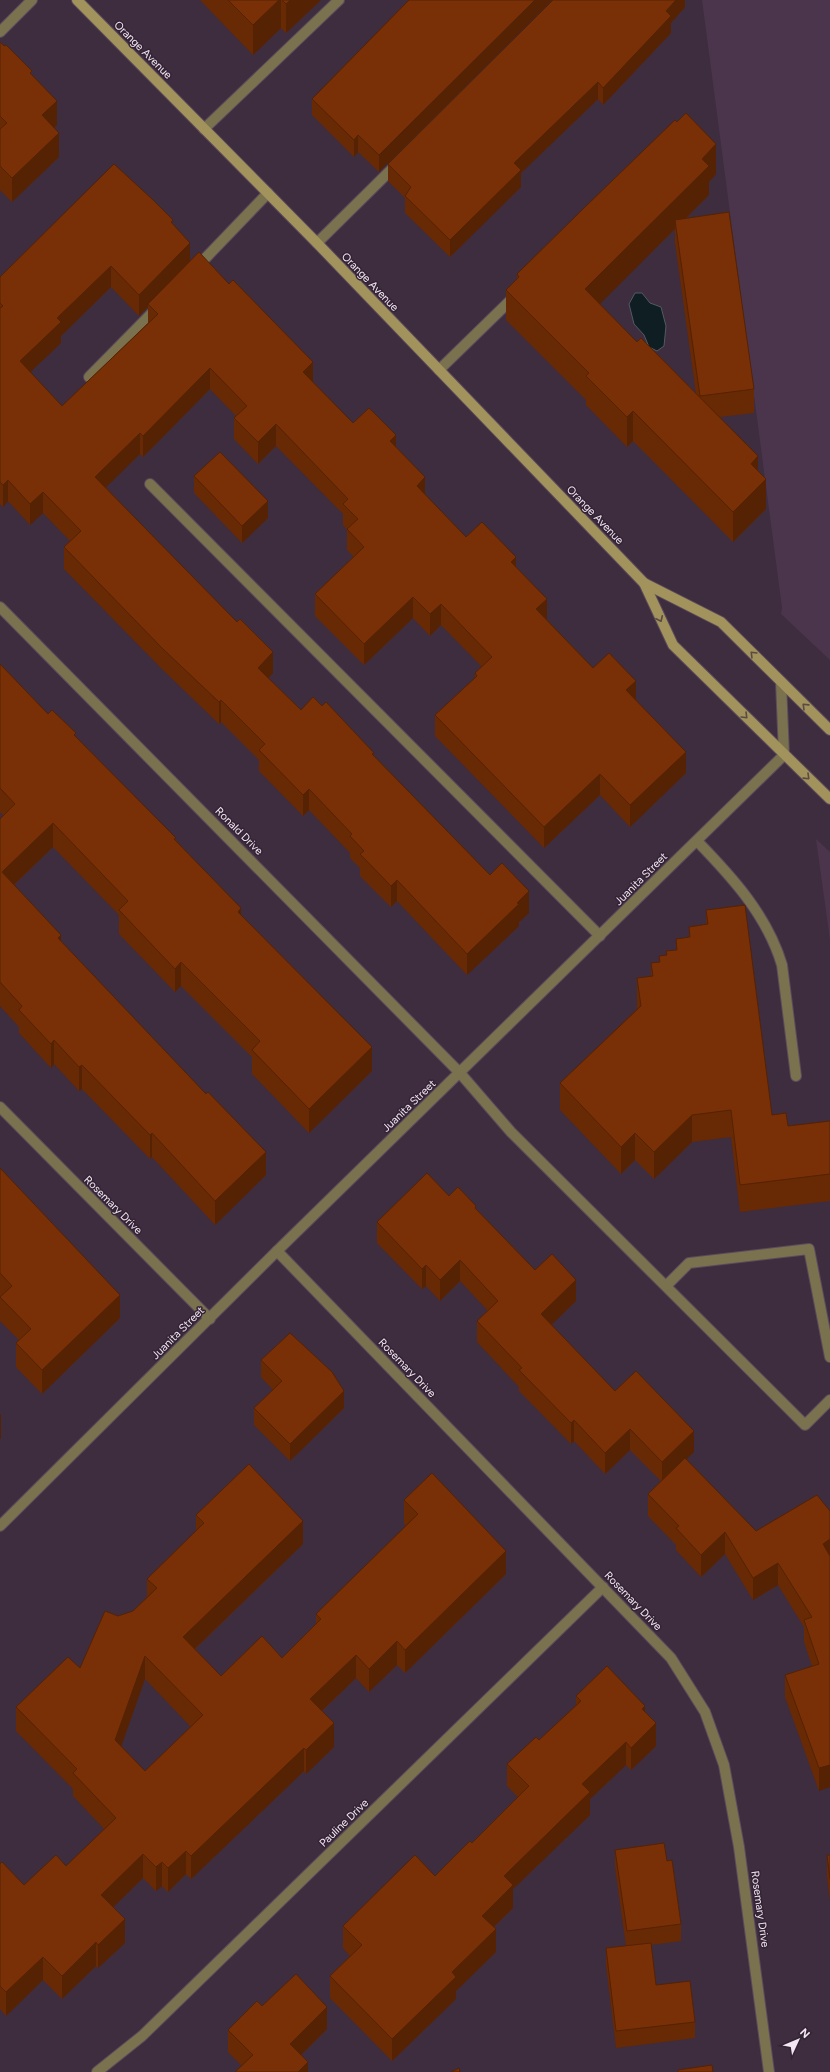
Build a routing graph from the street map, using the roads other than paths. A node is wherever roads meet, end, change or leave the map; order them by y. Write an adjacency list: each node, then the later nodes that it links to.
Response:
1 (32, 0): 4 (street)
2 (77, 0): 5 (main road, Orange Avenue)
3 (339, 0): 5 (street)
4 (0, 32)
5 (204, 128): 7 (main road, Orange Avenue)
6 (406, 154): 8 (street)
7 (268, 193): 8 (main road, Orange Avenue); 9 (street)
8 (317, 243): 12 (main road, Orange Avenue)
9 (186, 278)
10 (526, 285): 12 (street)
11 (164, 300): 13 (street)
12 (439, 370): 15 (main road, Orange Avenue)
13 (89, 377)
14 (150, 484): 22 (street)
15 (644, 583): 17 (main road, Orange Avenue, one-way to 15); 19 (main road, Orange Avenue, one-way to 19)
16 (0, 607): 23 (street, Ronald Drive)
17 (781, 682): 18 (main road, Orange Avenue, one-way to 17); 19 (street)
18 (830, 730)
19 (784, 755): 20 (main road, Orange Avenue, one-way to 20); 21 (street, Juanita Street)
20 (830, 799)
21 (697, 841): 22 (street, Juanita Street); 24 (street)
22 (600, 936): 23 (street, Juanita Street)
23 (460, 1073): 26 (street, Juanita Street); 27 (street, Ronald Drive)
24 (796, 1076)
25 (0, 1108): 28 (street, Rosemary Drive)
26 (277, 1251): 28 (street, Juanita Street); 32 (street, Rosemary Drive)
27 (666, 1286): 29 (street); 30 (street, Ronald Drive)
28 (210, 1319): 31 (street, Juanita Street)
29 (830, 1357)
30 (830, 1400)
31 (0, 1526)
32 (603, 1587): 33 (street, Pauline Drive); 34 (street, Rosemary Drive)
33 (97, 2072)
34 (769, 2072)

